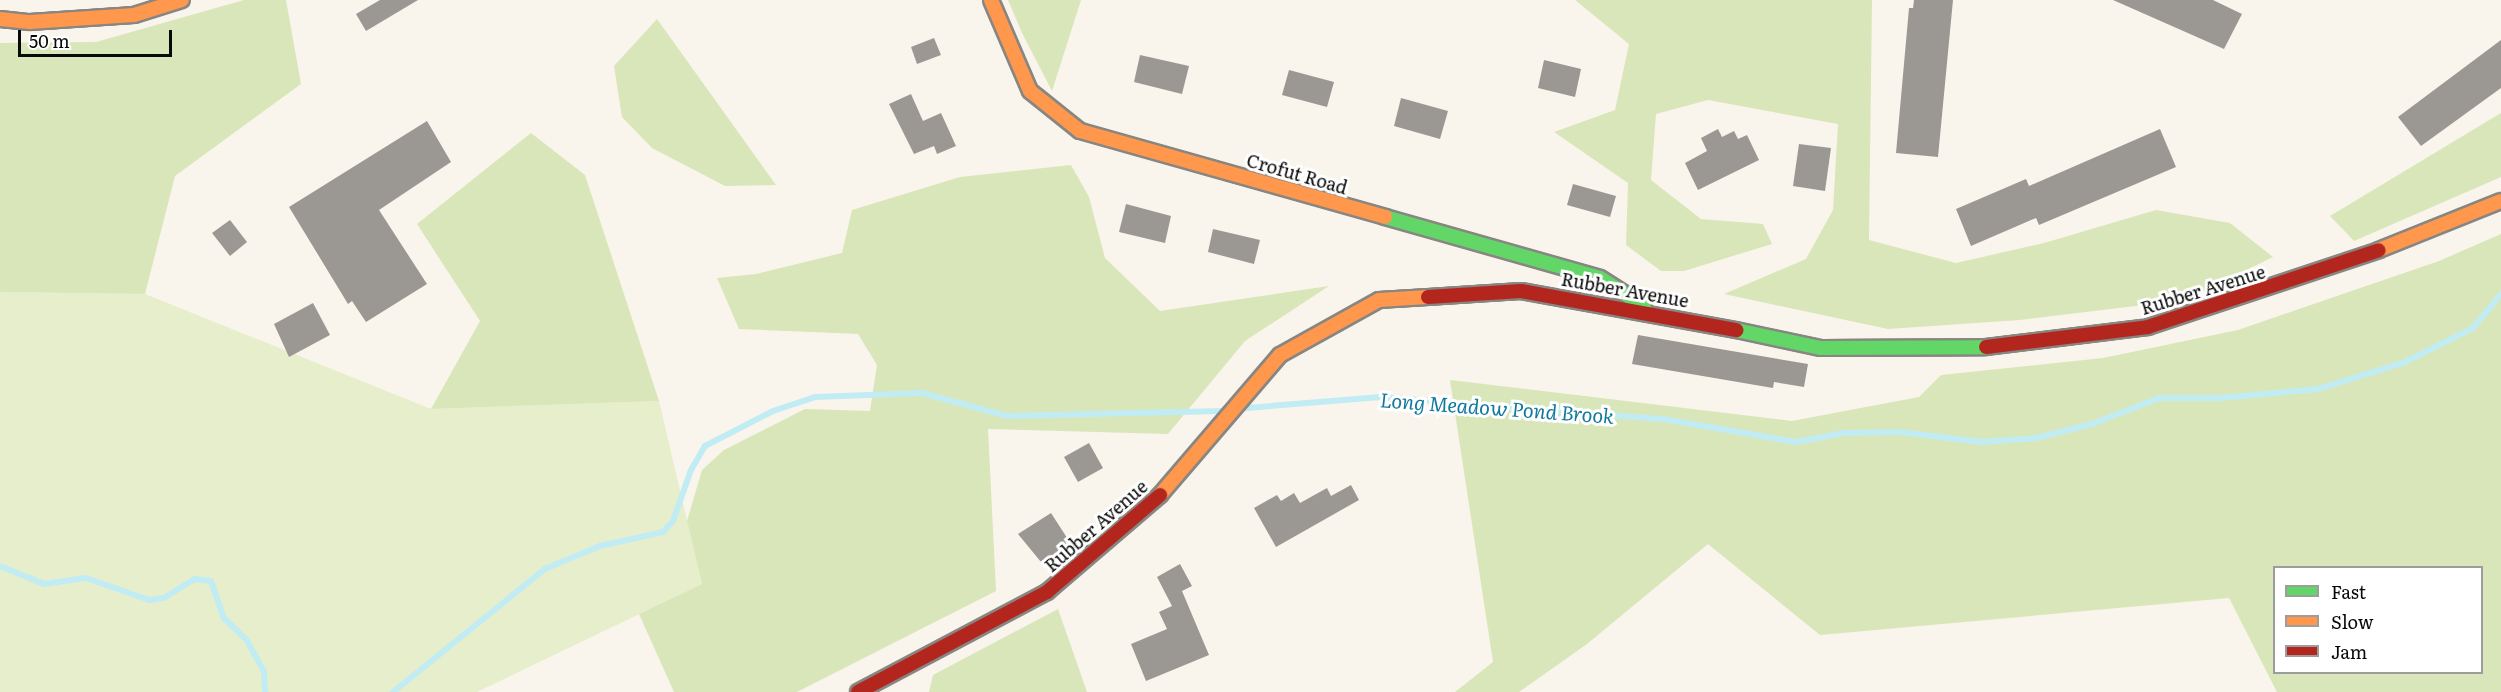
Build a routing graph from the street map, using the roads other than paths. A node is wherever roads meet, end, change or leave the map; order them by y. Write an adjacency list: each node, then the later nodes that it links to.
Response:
1 (182, 0): 3 (street)
2 (991, 0): 5 (street, Crofut Road)
3 (0, 19)
4 (2501, 201): 5 (street, Rubber Avenue)
5 (1653, 312): 6 (street, Rubber Avenue)
6 (858, 692)

